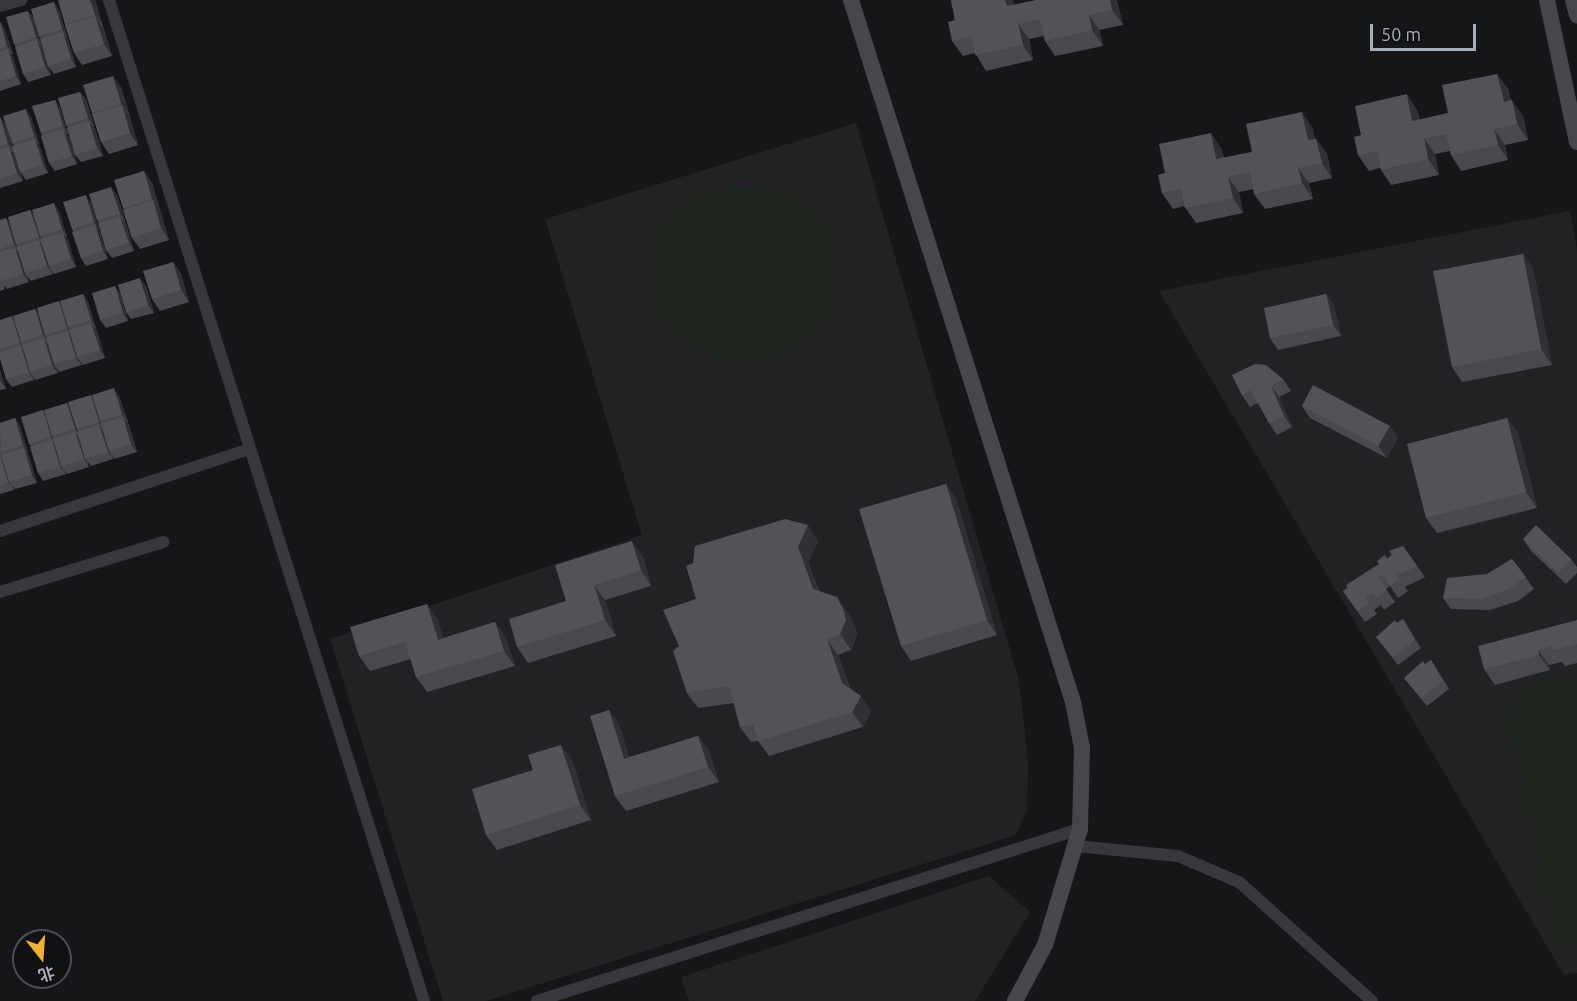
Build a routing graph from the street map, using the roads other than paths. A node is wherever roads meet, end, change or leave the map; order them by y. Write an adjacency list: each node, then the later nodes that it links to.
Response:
1 (21, 0): 6 (street)
2 (109, 0): 9 (street)
3 (851, 0): 13 (street)
4 (1547, 0): 8 (street)
5 (1574, 0): 7 (street)
6 (0, 6)
7 (1577, 15)
8 (1577, 142)
9 (250, 449): 10 (street); 15 (street)
10 (0, 531)
11 (164, 542): 12 (street)
12 (0, 592)
13 (1080, 829): 14 (street); 16 (street)
14 (1076, 846): 17 (street); 18 (street)
15 (424, 1001)
16 (537, 1001)
17 (1015, 1001)
18 (1372, 1001)

